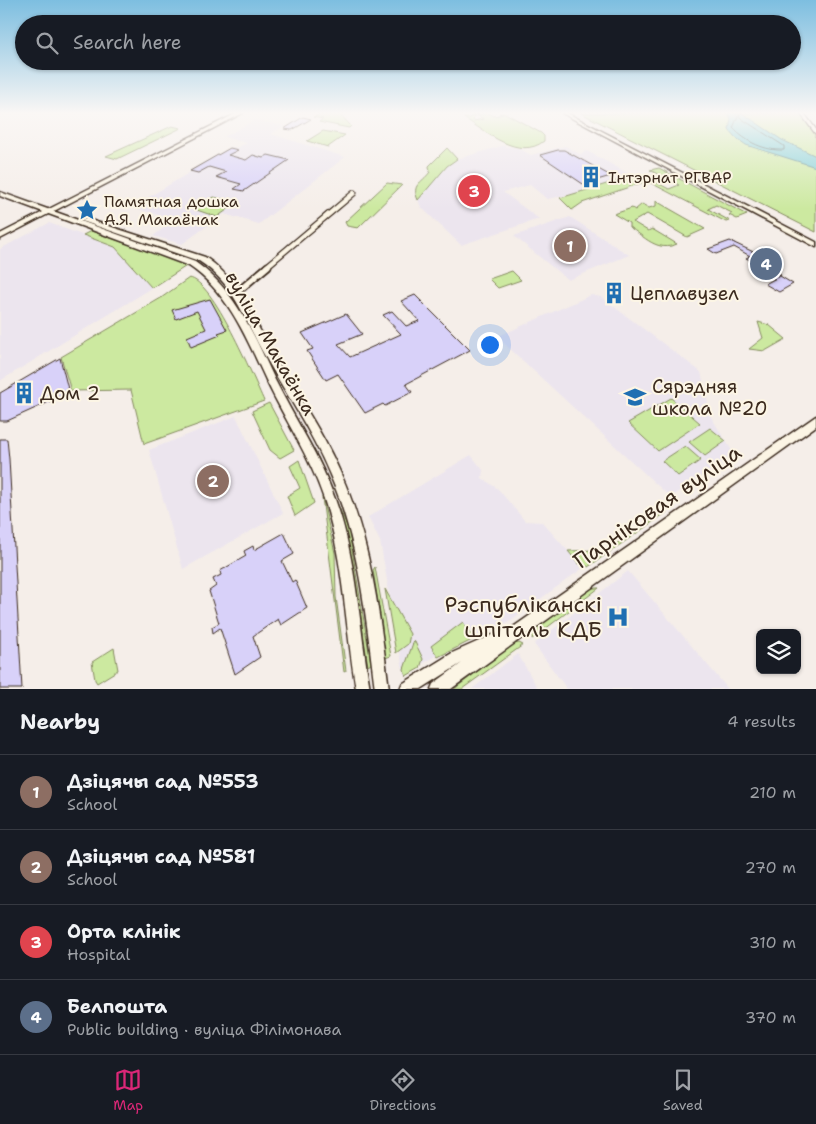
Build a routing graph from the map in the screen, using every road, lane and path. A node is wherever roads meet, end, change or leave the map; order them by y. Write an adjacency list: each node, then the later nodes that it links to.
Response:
1 (172, 145): 8 (main road)
2 (177, 145): 8 (main road)
3 (629, 145): 5 (main road)
4 (631, 145): 5 (main road)
5 (657, 159): 10 (main road)
6 (354, 193): 15 (street)
7 (0, 194): 8 (main road, вуліца Макаёнка)
8 (47, 210): 9 (main road); 11 (main road); 14 (main road, вуліца Макаёнка)
9 (0, 231)
10 (801, 234): 12 (main road); 13 (main road)
11 (0, 237)
12 (816, 239)
13 (816, 245)
14 (202, 264): 15 (main road, вуліца Макаёнка); 17 (main road, вуліца Макаёнка)
15 (235, 294): 17 (main road, вуліца Макаёнка)
16 (816, 420): 18 (main road, Парніковая вуліца)
17 (314, 446): 19 (main road, вуліца Макаёнка); 20 (main road, вуліца Макаёнка)
18 (524, 627): 21 (main road, Парніковая вуліца); 22 (main road, Парніковая вуліца)
19 (362, 689)
20 (382, 689)
21 (407, 689)
22 (438, 689)

